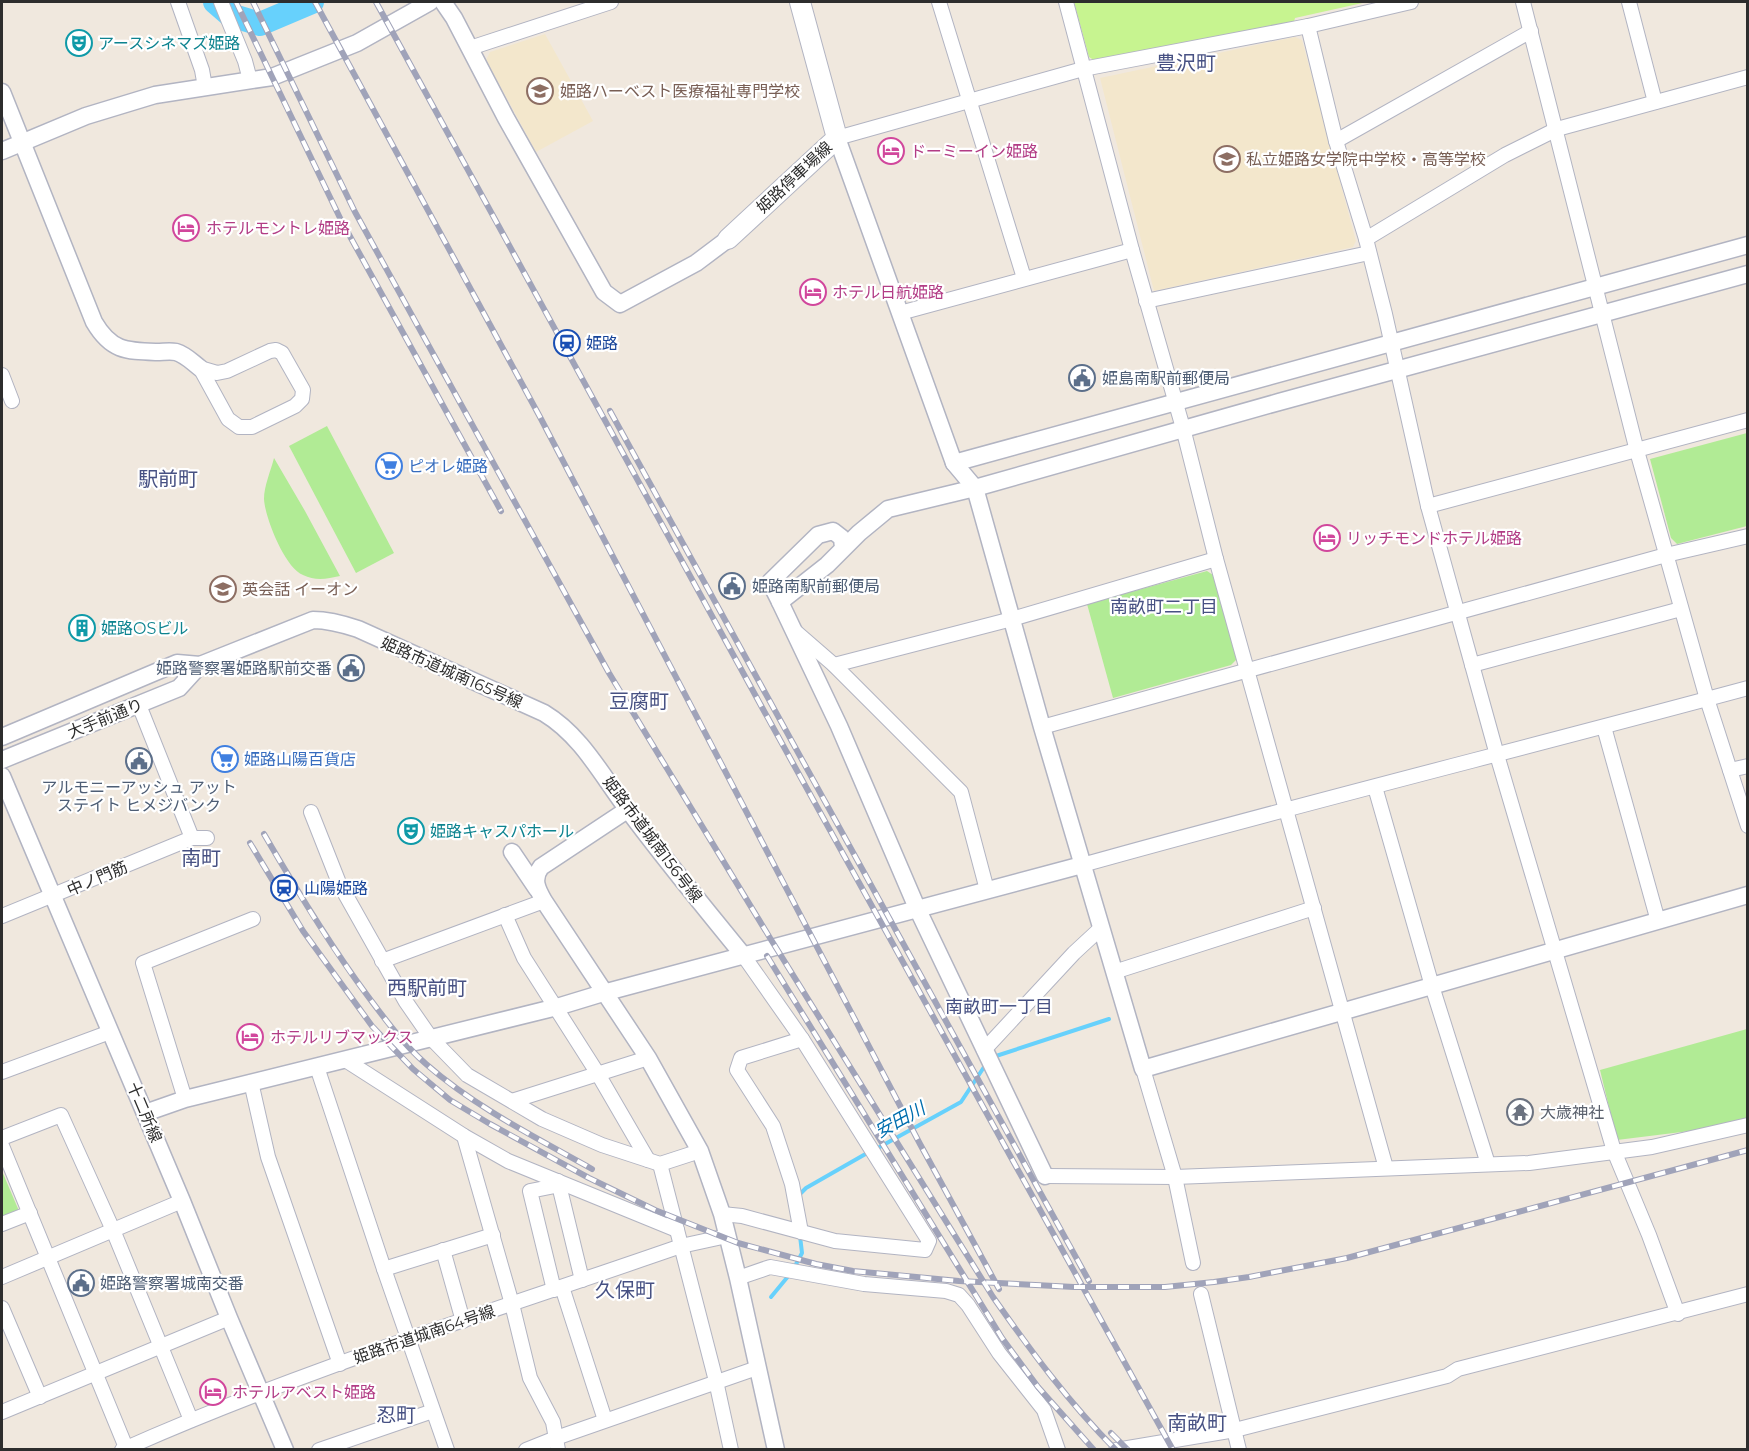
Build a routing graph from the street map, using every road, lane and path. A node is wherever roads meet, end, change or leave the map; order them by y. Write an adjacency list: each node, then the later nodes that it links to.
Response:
1 (178, 2): 19 (street)
2 (221, 2): 18 (street)
3 (430, 2): 18 (street)
4 (443, 2): 15 (street)
5 (611, 2): 15 (street)
6 (800, 2): 24 (main road, 姫路停車場線)
7 (939, 2): 21 (street)
8 (1066, 2): 16 (street)
9 (1411, 2): 12 (street)
10 (1523, 2): 14 (street)
11 (1629, 2): 22 (street)
12 (1396, 3): 13 (street)
13 (1308, 26): 16 (street); 25 (street)
14 (1531, 31): 23 (street); 25 (street)
15 (470, 48): 28 (street)
16 (1083, 69): 21 (street); 31 (street)
17 (1748, 77): 22 (street)
18 (250, 80): 19 (street)
19 (206, 87): 26 (street)
20 (2, 92): 26 (street)
21 (970, 101): 24 (street); 34 (street)
22 (1655, 102): 23 (street)
23 (1557, 129): 29 (street); 35 (street)
24 (837, 138): 28 (main road, 姫路停車場線); 37 (street)
25 (1336, 141): 29 (street)
26 (22, 142): 27 (street); 40 (street)
27 (2, 152)
28 (728, 238)
29 (1366, 238): 32 (street)
30 (1748, 245): 35 (street)
31 (1132, 249): 34 (street); 36 (street)
32 (1369, 254): 36 (street); 39 (street)
33 (1748, 274): 38 (street)
34 (1024, 278): 37 (street)
35 (1595, 288): 38 (street); 39 (street)
36 (1146, 301): 44 (street)
37 (900, 314): 48 (street)
38 (1601, 314): 41 (street); 47 (street)
39 (1391, 344): 41 (street); 44 (street)
40 (200, 368): 40 (street)
41 (1397, 369): 46 (street); 50 (street)
42 (2, 375): 43 (street)
43 (12, 401)
44 (1176, 403): 46 (street); 48 (street)
45 (1748, 420): 47 (street)
46 (1183, 428): 49 (street); 54 (street)
47 (1637, 451): 50 (street); 53 (street)
48 (954, 463): 49 (street)
49 (975, 488): 52 (street); 58 (street)
50 (1428, 506): 57 (street)
51 (1748, 536): 53 (street)
52 (843, 548): 55 (street); 55 (street)
53 (1666, 555): 56 (street); 57 (street)
54 (1216, 559): 58 (street); 64 (street)
55 (780, 602): 60 (street)
56 (1682, 609): 63 (street); 66 (street)
57 (1457, 613): 63 (street); 64 (street)
58 (1012, 619): 62 (street); 69 (street)
59 (340, 624): 61 (street, 大手前通り); 68 (street, 姫路市道城南165号線)
60 (795, 630): 62 (street); 90 (street)
61 (200, 665): 67 (street, 大手前通り); 71 (street, 大手前通り)
62 (834, 665): 86 (street)
63 (1472, 665): 72 (street)
64 (1248, 670): 69 (street); 78 (street)
65 (1748, 688): 66 (street)
66 (1707, 699): 70 (street); 75 (street)
67 (139, 705): 73 (street, 大手前通り); 82 (street)
68 (561, 725): 79 (street, 姫路市道城南156号線)
69 (1042, 727): 85 (street)
70 (1604, 727): 72 (street); 95 (street)
71 (2, 736)
72 (1497, 755): 77 (street); 97 (street)
73 (2, 760)
74 (1748, 766): 75 (street)
75 (1730, 770): 81 (street)
76 (2, 776): 89 (street, 十二所線)
77 (1375, 787): 78 (street); 101 (street)
78 (1287, 808): 85 (street); 91 (street)
79 (627, 810): 87 (street); 98 (street, 姫路市道城南156号線)
80 (311, 812): 99 (street)
81 (1748, 826)
82 (192, 838): 83 (street); 89 (street, 中ノ門筋)
83 (207, 838)
84 (512, 852): 87 (street)
85 (1082, 864): 86 (street); 96 (street)
86 (987, 890): 90 (street)
87 (541, 895): 92 (street); 102 (street)
88 (1748, 895): 95 (street)
89 (53, 897): 93 (street, 中ノ門筋); 105 (street, 十二所線)
90 (917, 908): 98 (street); 108 (street)
91 (1314, 908): 100 (street); 104 (street)
92 (505, 915): 99 (street); 103 (street)
93 (2, 916)
94 (253, 919): 116 (street)
95 (1658, 921): 97 (street)
96 (1101, 928): 100 (street); 108 (street)
97 (1555, 952): 101 (street); 124 (street)
98 (743, 955): 102 (street); 107 (street)
99 (382, 961): 106 (street)
100 (1114, 972): 112 (street)
101 (1432, 986): 104 (street); 126 (street)
102 (603, 993): 103 (street); 109 (street)
103 (557, 1007): 106 (street); 114 (street)
104 (1341, 1010): 112 (street); 127 (street)
105 (110, 1032): 113 (street); 118 (street, 十二所線)
106 (431, 1038): 110 (street); 117 (street)
107 (802, 1039): 137 (street); 137 (street)
108 (984, 1050): 128 (street)
109 (648, 1058): 114 (street); 123 (street)
110 (346, 1061): 111 (street); 120 (street)
111 (317, 1067): 115 (street); 144 (street)
112 (1143, 1069): 129 (street)
113 (2, 1072)
114 (598, 1074): 117 (street); 125 (street)
115 (251, 1082): 116 (street); 158 (street)
116 (185, 1099): 118 (street)
117 (512, 1101): 125 (street)
118 (145, 1113): 131 (street, 十二所線)
119 (1748, 1125): 124 (street)
120 (464, 1136): 130 (street); 138 (street)
121 (2, 1138): 135 (street)
122 (2, 1146): 132 (street)
123 (700, 1151): 125 (street); 133 (street)
124 (1614, 1151): 126 (street); 153 (street)
125 (654, 1162): 136 (street)
126 (1488, 1164): 127 (street)
127 (1386, 1168): 129 (street)
128 (1044, 1176): 129 (street)
129 (1175, 1178): 143 (street)
130 (559, 1183): 136 (street); 147 (street); 148 (street)
131 (182, 1201): 135 (street); 154 (street, 十二所線)
132 (30, 1213): 134 (street); 142 (street)
133 (722, 1214): 137 (street); 139 (street)
134 (2, 1224)
135 (112, 1230): 142 (street); 157 (street)
136 (677, 1230): 140 (street)
137 (801, 1232)
138 (493, 1235): 141 (street); 151 (street)
139 (727, 1236): 140 (street, 姫路市道城南64号線); 146 (street)
140 (681, 1246): 147 (street, 姫路市道城南64号線); 161 (street)
141 (443, 1250): 144 (street); 155 (street)
142 (48, 1258): 145 (street); 160 (street)
143 (1192, 1263)
144 (384, 1269): 156 (street)
145 (2, 1277)
146 (738, 1278): 159 (street); 177 (street)
147 (582, 1280): 148 (street, 姫路市道城南64号線)
148 (558, 1288): 151 (street, 姫路市道城南64号線); 167 (street)
149 (1201, 1294): 168 (street)
150 (1748, 1294): 153 (street)
151 (512, 1304): 155 (street, 姫路市道城南64号線); 169 (street)
152 (2, 1308): 163 (street)
153 (1678, 1314): 168 (street)
154 (229, 1318): 157 (street); 162 (street, 十二所線)
155 (463, 1321): 156 (street, 姫路市道城南64号線)
156 (408, 1340): 158 (street, 姫路市道城南64号線); 164 (street)
157 (160, 1346): 160 (street); 166 (street)
158 (340, 1364): 162 (street, 姫路市道城南64号線)
159 (757, 1368): 161 (street); 176 (street)
160 (95, 1375): 163 (street); 170 (street)
161 (716, 1381): 167 (street); 175 (street)
162 (261, 1393): 166 (street, 姫路市道城南64号線); 171 (street, 十二所線)
163 (39, 1397): 165 (street)
164 (433, 1411): 172 (street); 173 (street)
165 (2, 1412)
166 (191, 1420): 170 (street, 姫路市道城南64号線)
167 (605, 1420): 169 (street)
168 (1235, 1430): 178 (street); 179 (street)
169 (557, 1444): 174 (street)
170 (125, 1449)
171 (285, 1449)
172 (319, 1449)
173 (447, 1449)
174 (526, 1449)
175 (731, 1449)
176 (776, 1449)
177 (1058, 1449)
178 (1116, 1449)
179 (1239, 1449)

